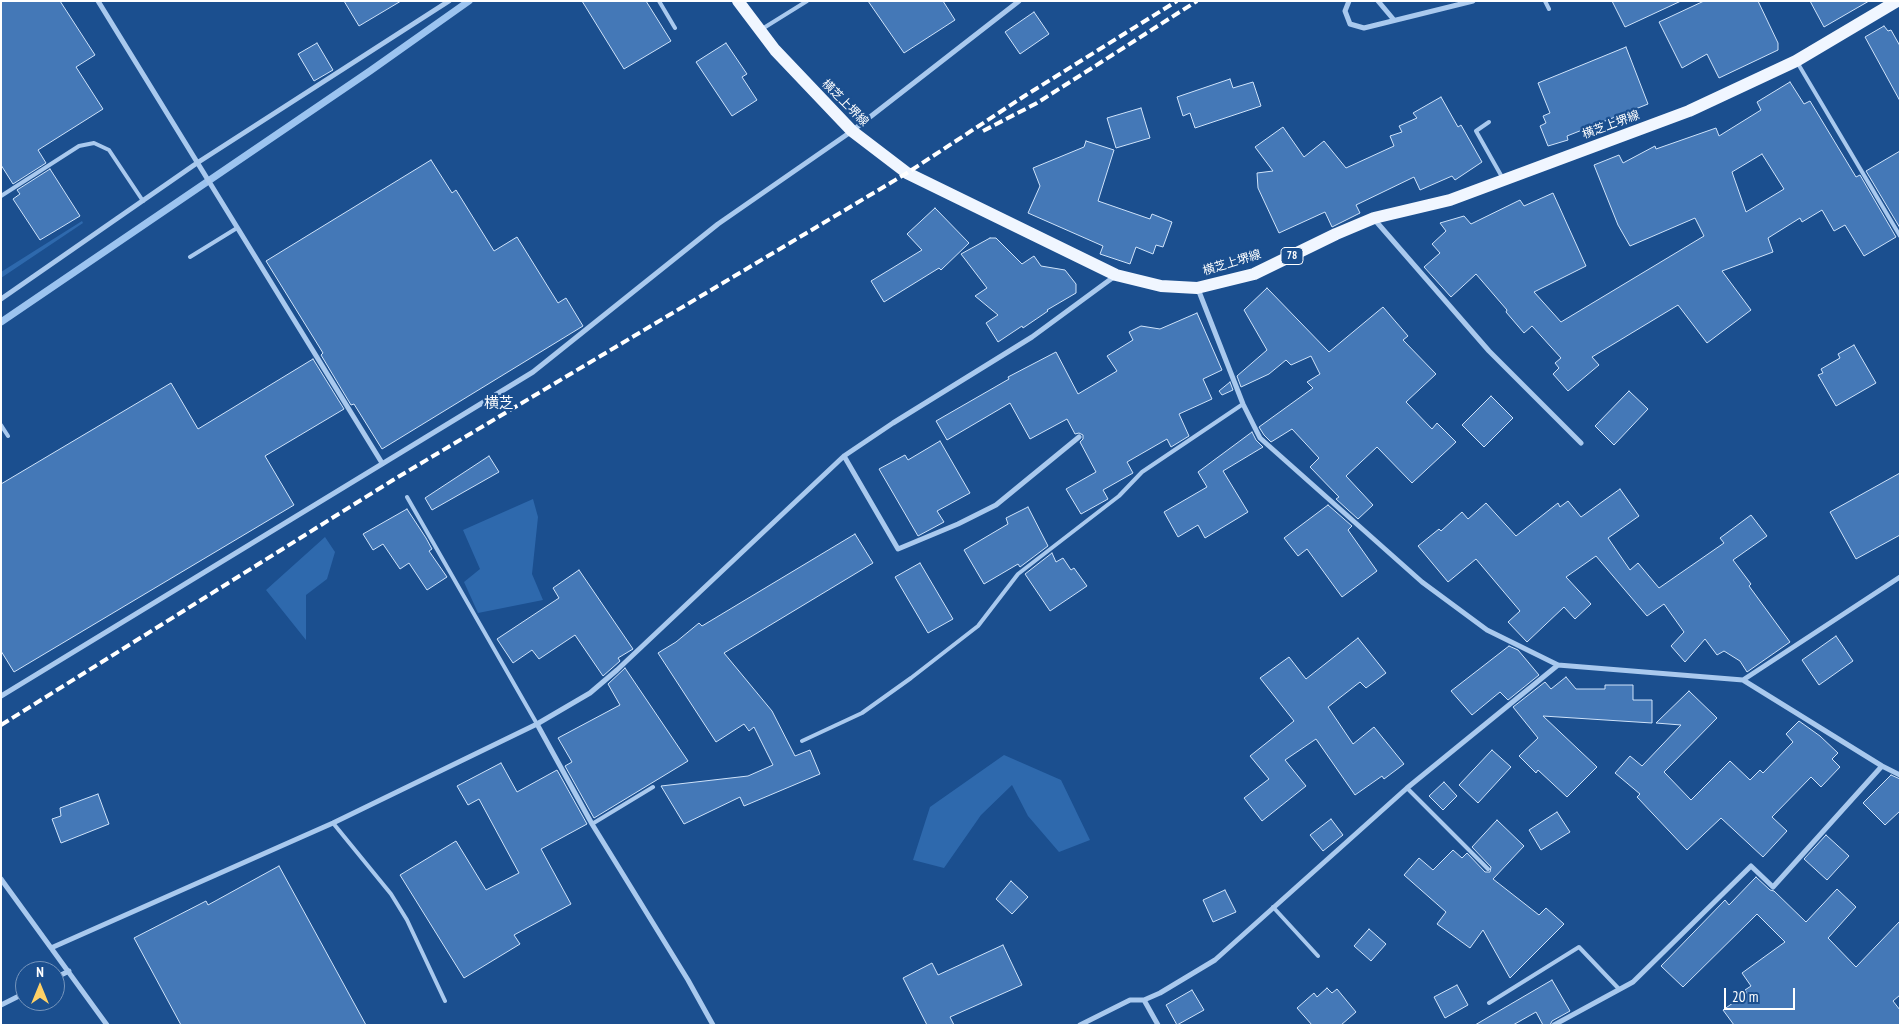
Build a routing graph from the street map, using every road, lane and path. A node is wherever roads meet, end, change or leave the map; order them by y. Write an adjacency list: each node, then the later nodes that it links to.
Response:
1 (98, 1): 19 (street)
2 (449, 1): 19 (street)
3 (659, 1): 14 (lane)
4 (738, 1): 15 (main road, 横芝上堺線 / 78)
5 (807, 1): 15 (lane)
6 (1019, 1): 18 (street)
7 (1349, 1): 13 (street)
8 (1378, 1): 13 (street)
9 (1473, 1): 13 (street)
10 (1545, 1): 12 (lane)
11 (1896, 1): 16 (main road, 横芝上堺線 / 78)
12 (1549, 9)
13 (1394, 20)
14 (676, 28)
15 (760, 30): 18 (main road, 横芝上堺線 / 78)
16 (1796, 60): 20 (main road, 横芝上堺線 / 78); 25 (lane)
17 (1489, 122): 20 (lane)
18 (852, 131): 27 (main road, 横芝上堺線 / 78); 36 (street)
19 (199, 165): 22 (street); 24 (street)
20 (1504, 179): 23 (main road, 横芝上堺線 / 78)
21 (1, 196): 22 (lane)
22 (143, 201): 29 (street)
23 (1374, 218): 28 (main road, 横芝上堺線 / 78); 34 (street)
24 (237, 228): 26 (lane); 36 (street)
25 (1900, 236)
26 (190, 257)
27 (1116, 275): 28 (main road, 横芝上堺線 / 78); 35 (street)
28 (1197, 288): 30 (street)
29 (1, 299)
30 (1243, 404): 39 (street); 43 (lane)
31 (1, 424): 32 (lane)
32 (8, 436)
33 (1079, 437): 35 (street)
34 (1581, 443)
35 (844, 456): 42 (street)
36 (382, 463): 41 (street)
37 (408, 497): 42 (lane)
38 (1900, 577): 40 (street)
39 (1558, 665): 40 (street); 47 (street)
40 (1743, 680): 44 (street)
41 (1, 696)
42 (537, 724): 48 (street); 49 (street)
43 (802, 741)
44 (1882, 766): 45 (street); 57 (street)
45 (1900, 775)
46 (653, 787): 49 (lane)
47 (1407, 788): 50 (lane); 52 (street)
48 (333, 824): 53 (street); 60 (lane)
49 (592, 824): 64 (street)
50 (1488, 869)
51 (1, 879): 53 (street)
52 (1274, 907): 54 (lane); 59 (street)
53 (51, 948): 55 (street)
54 (1318, 956)
55 (69, 971): 56 (street); 63 (street)
56 (65, 973)
57 (1619, 990): 61 (lane); 67 (street)
58 (15, 998): 62 (street)
59 (1144, 1000): 65 (street); 66 (street)
60 (445, 1001)
61 (1489, 1003)
62 (1, 1005)
63 (107, 1025)
64 (713, 1025)
65 (1080, 1025)
66 (1158, 1025)
67 (1554, 1025)

